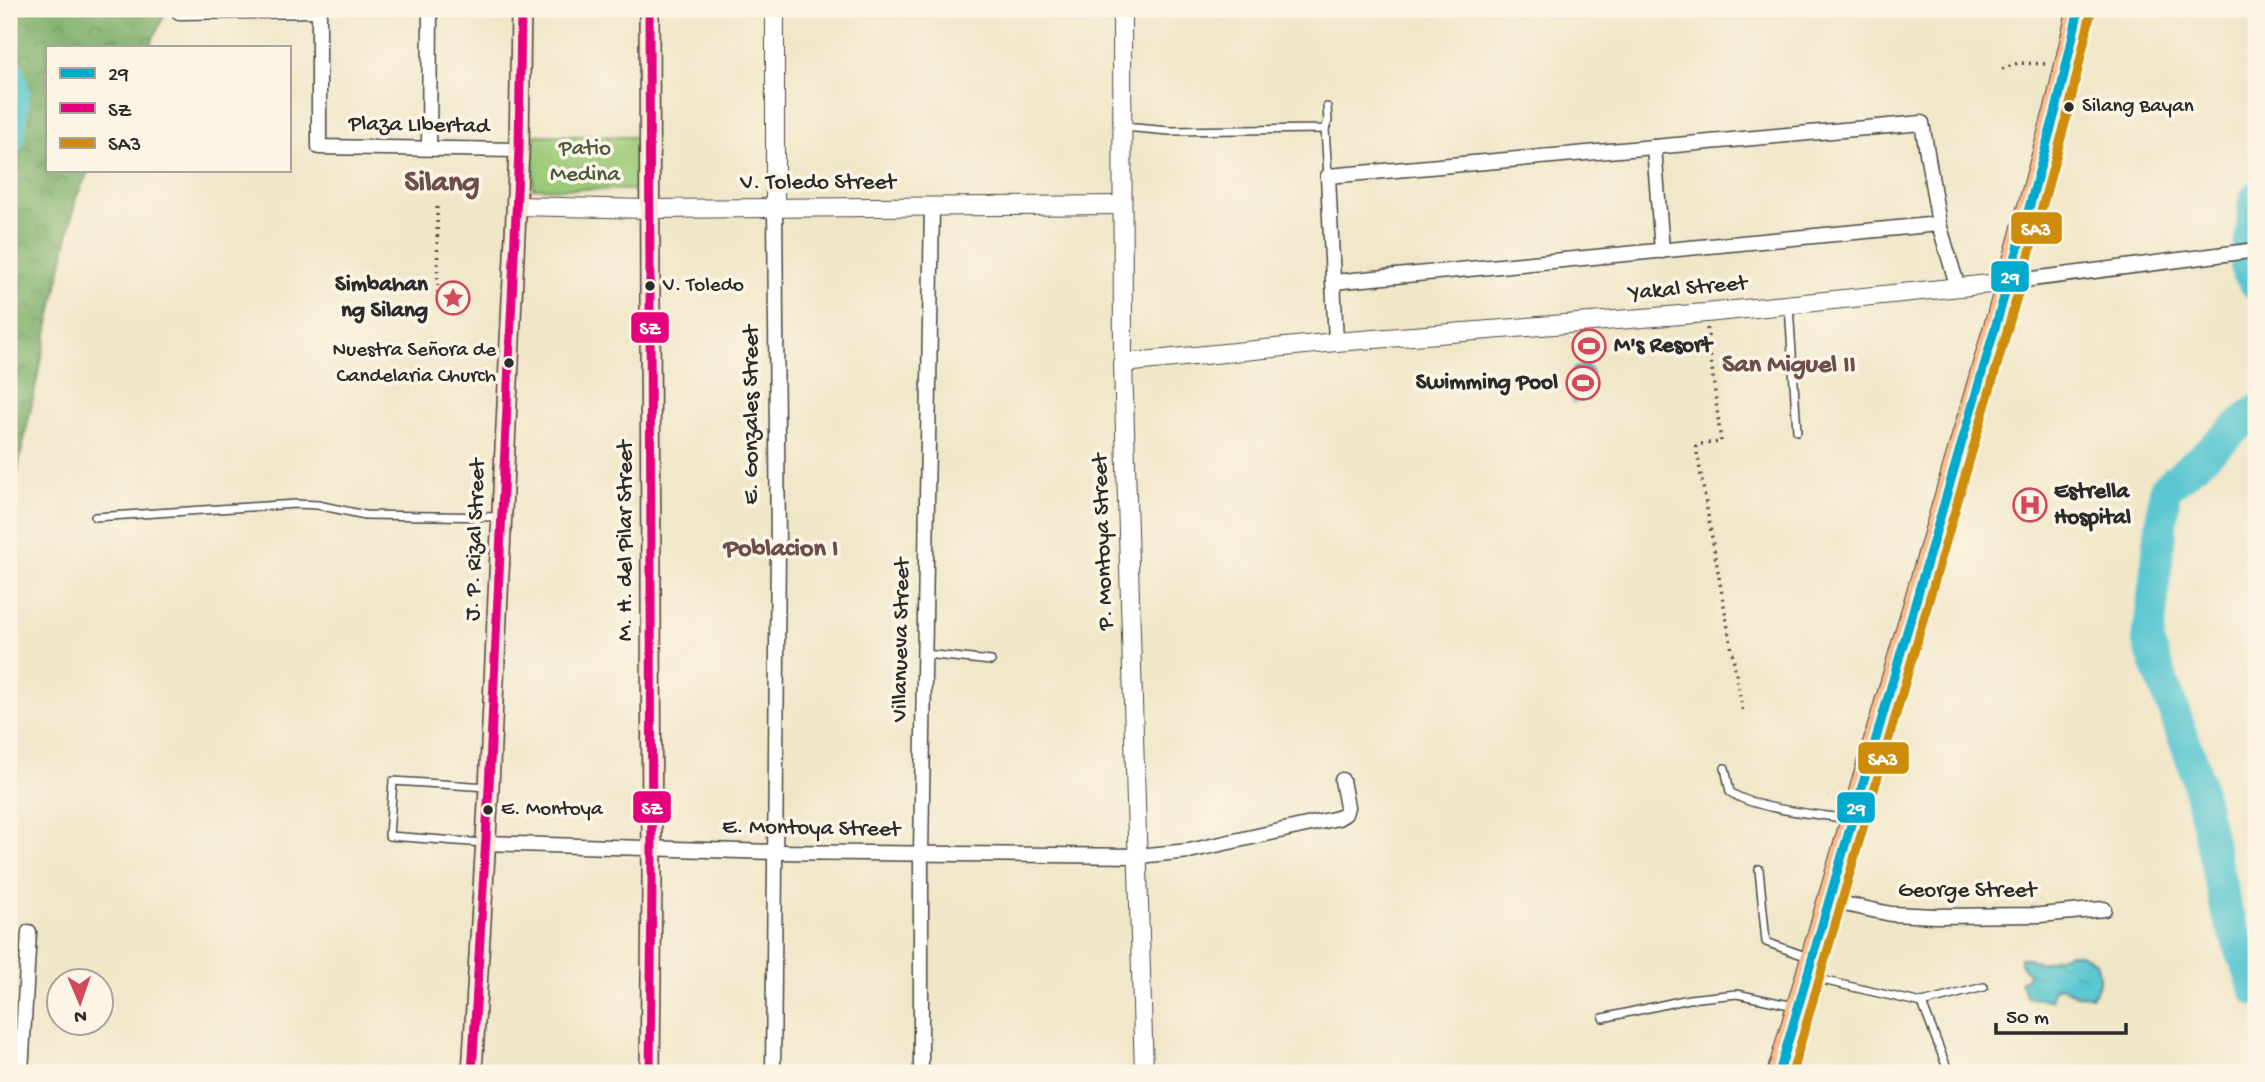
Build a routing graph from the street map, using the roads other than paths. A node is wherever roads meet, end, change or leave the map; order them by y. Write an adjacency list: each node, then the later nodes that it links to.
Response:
1 (318, 9): 8 (street); 13 (street, Plaza LIbertad)
2 (429, 9): 13 (street)
3 (521, 9): 14 (main road, J. P. Rizal Street)
4 (649, 9): 20 (main road, M. H. del Pilar Street)
5 (775, 9): 19 (street, E. Gonzales Street)
6 (1122, 9): 10 (street, P. Montoya Street)
7 (2079, 9): 25 (main road)
8 (178, 12)
9 (1327, 107): 11 (lane)
10 (1122, 127): 11 (lane); 16 (street, P. Montoya Street)
11 (1325, 129): 15 (lane)
12 (1654, 147): 15 (street); 21 (street); 23 (street)
13 (429, 148): 14 (street, Plaza LIbertad)
14 (519, 150): 17 (main road, J. P. Rizal Street)
15 (1328, 176): 24 (street)
16 (1121, 205): 18 (street, V. Toledo Street); 29 (street, P. Montoya Street)
17 (516, 206): 20 (street, V. Toledo Street); 32 (main road, J. P. Rizal Street)
18 (932, 207): 19 (street, V. Toledo Street); 33 (street, Villanueva Street)
19 (775, 208): 20 (street, V. Toledo Street); 41 (street, E. Gonzales Street)
20 (649, 209): 40 (main road, M. H. del Pilar Street)
21 (1939, 224): 23 (street); 26 (street)
22 (2256, 250): 25 (street, Yakal Street)
23 (1662, 251): 24 (street)
24 (1333, 282): 28 (street)
25 (2009, 282): 26 (street, Yakal Street); 38 (main road)
26 (1958, 288): 27 (street, Yakal Street)
27 (1789, 305): 28 (street, Yakal Street); 30 (lane)
28 (1336, 342): 29 (street, Yakal Street)
29 (1123, 363): 43 (street, P. Montoya Street)
30 (1797, 431)
31 (95, 517): 32 (lane)
32 (502, 517): 37 (main road, J. P. Rizal Street)
33 (925, 654): 34 (lane); 42 (street, Villanueva Street)
34 (991, 661)
35 (1725, 768): 38 (lane)
36 (1342, 780): 43 (street, E. Montoya Street)
37 (489, 787): 39 (main road, J. P. Rizal Street); 39 (lane)
38 (1854, 820): 45 (main road)
39 (484, 843): 40 (street, E. Montoya Street); 54 (main road, J. P. Rizal Street)
40 (652, 849): 41 (street, E. Montoya Street); 55 (main road, M. H. del Pilar Street)
41 (775, 852): 42 (street, E. Montoya Street); 56 (street, E. Gonzales Street)
42 (921, 853): 43 (street, E. Montoya Street); 57 (street, Villanueva Street)
43 (1138, 856): 58 (street, P. Montoya Street)
44 (1759, 869): 48 (lane)
45 (1830, 901): 46 (street, George Street); 48 (main road)
46 (2104, 909)
47 (29, 932): 53 (street)
48 (1811, 967): 50 (lane); 51 (main road)
49 (1984, 988): 50 (lane)
50 (1922, 1003): 60 (lane)
51 (1798, 1007): 52 (lane); 59 (main road)
52 (1602, 1018)
53 (21, 1073)
54 (472, 1073)
55 (650, 1073)
56 (774, 1073)
57 (921, 1073)
58 (1144, 1073)
59 (1779, 1073)
60 (1949, 1073)

